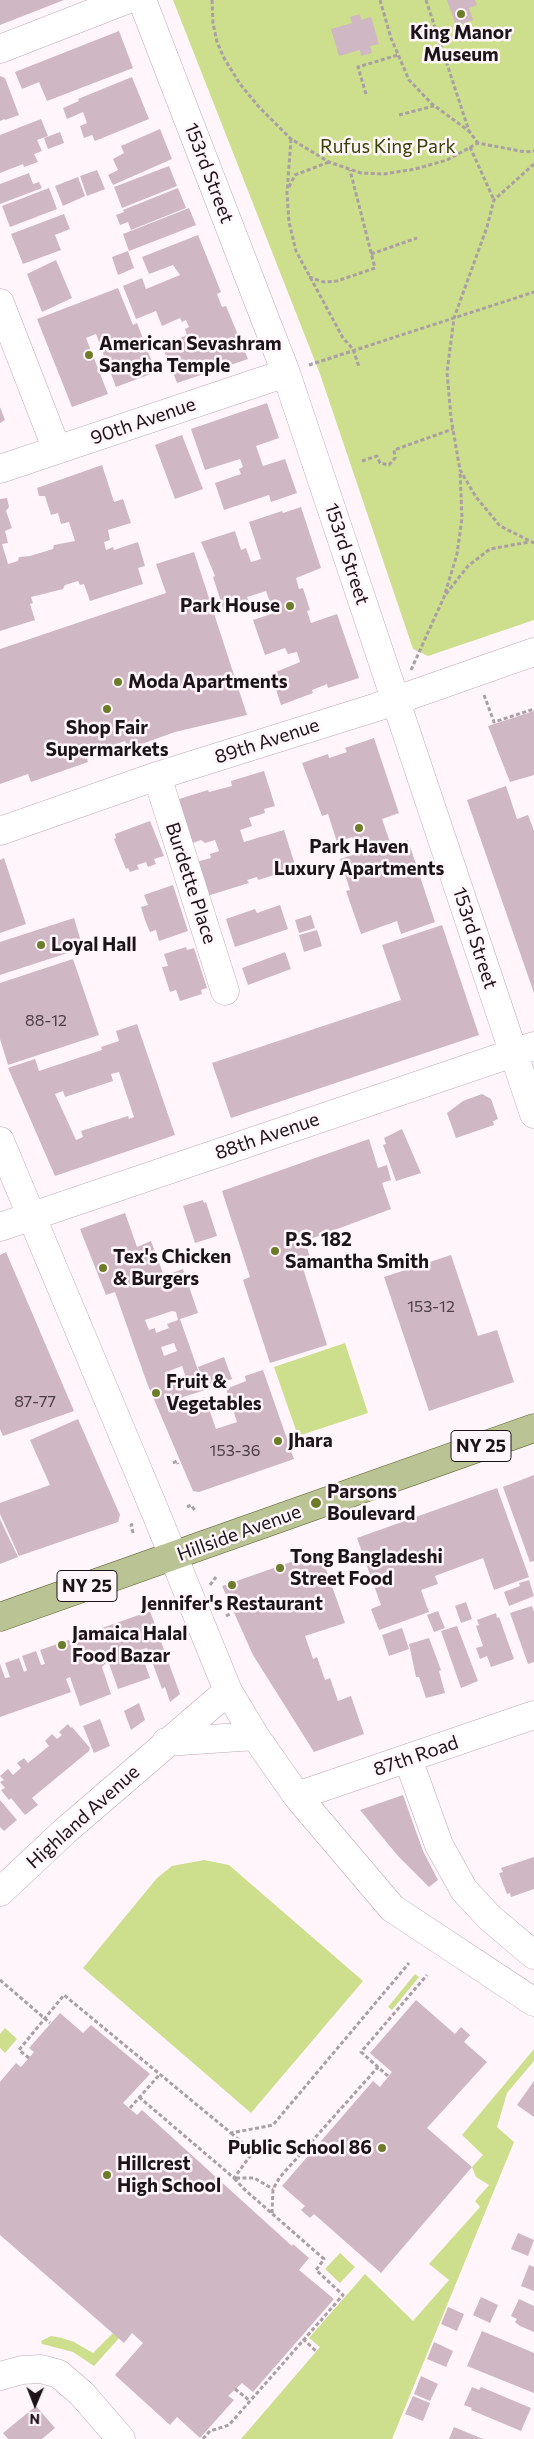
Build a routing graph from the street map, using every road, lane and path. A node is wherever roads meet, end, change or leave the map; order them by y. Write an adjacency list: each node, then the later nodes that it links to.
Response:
1 (126, 0): 6 (street)
2 (142, 0): 29 (street, 153rd Street)
3 (212, 0): 12 (path)
4 (380, 0): 7 (path)
5 (426, 0): 11 (path)
6 (0, 49)
7 (398, 54): 8 (path); 9 (path)
8 (366, 94)
9 (434, 106): 10 (path); 11 (path)
10 (400, 115)
11 (469, 131): 13 (path)
12 (291, 139): 16 (path); 19 (path)
13 (478, 143): 14 (path); 15 (path)
14 (470, 147): 18 (path); 20 (path)
15 (534, 151)
16 (329, 162): 18 (path); 19 (path)
17 (534, 164): 20 (path)
18 (350, 170): 22 (path)
19 (287, 193): 23 (path)
20 (494, 200): 26 (path)
21 (417, 238): 22 (path)
22 (372, 254): 23 (path)
23 (308, 276): 27 (path)
24 (534, 292): 26 (path)
25 (0, 303): 31 (street)
26 (454, 318): 27 (path); 30 (path)
27 (353, 349): 28 (path); 29 (path)
28 (359, 367)
29 (296, 369): 31 (street, 90th Avenue); 40 (street, 153rd Street)
30 (453, 429): 32 (path); 34 (path)
31 (57, 450): 33 (street, 90th Avenue)
32 (362, 461)
33 (0, 469)
34 (460, 470): 35 (path); 36 (path)
35 (532, 542): 36 (path)
36 (444, 597): 38 (path)
37 (534, 652): 40 (street, 89th Avenue)
38 (411, 670)
39 (483, 692): 41 (path)
40 (395, 700): 42 (street, 89th Avenue); 45 (street, 153rd Street)
41 (534, 708)
42 (157, 776): 43 (street, 89th Avenue); 44 (street, Burdette Place)
43 (0, 831)
44 (225, 990)
45 (524, 1049): 46 (street, 153rd Street); 48 (street, 88th Avenue)
46 (534, 1114)
47 (0, 1141): 48 (street)
48 (31, 1216): 49 (street, 88th Avenue); 57 (street)
49 (0, 1227)
50 (534, 1428): 57 (main road, Hillside Avenue / NY 25)
51 (173, 1463): 52 (path)
52 (178, 1464)
53 (187, 1507): 54 (path)
54 (196, 1512)
55 (131, 1525): 56 (path)
56 (133, 1533)
57 (174, 1556): 62 (main road, Hillside Avenue / NY 25); 63 (street)
58 (153, 1599): 59 (path)
59 (162, 1604)
60 (228, 1608): 61 (path)
61 (226, 1616)
62 (0, 1617)
63 (228, 1691): 65 (street); 66 (street, Highland Avenue)
64 (534, 1715): 67 (street, 87th Road)
65 (255, 1736): 66 (street); 68 (street)
66 (166, 1742): 69 (street, Highland Avenue)
67 (408, 1760): 68 (street, 87th Road); 70 (street)
68 (297, 1796): 74 (street)
69 (0, 1892)
70 (534, 1955)
71 (409, 1963): 83 (path)
72 (427, 1975): 78 (path)
73 (0, 1980): 75 (path)
74 (532, 1998)
75 (45, 2018): 76 (path); 77 (path); 79 (path)
76 (50, 2023)
77 (28, 2058)
78 (378, 2067): 80 (path); 85 (path)
79 (160, 2074): 81 (path); 83 (path)
80 (388, 2076)
81 (139, 2098): 82 (path); 84 (path)
82 (130, 2108)
83 (231, 2133): 84 (path)
84 (234, 2178): 85 (path); 86 (path)
85 (273, 2188): 86 (path)
86 (272, 2213): 87 (path)
87 (303, 2339): 88 (path); 91 (path)
88 (316, 2351)
89 (0, 2376): 92 (street)
90 (235, 2389): 91 (path)
91 (249, 2400): 93 (path)
92 (121, 2439)
93 (203, 2439)

